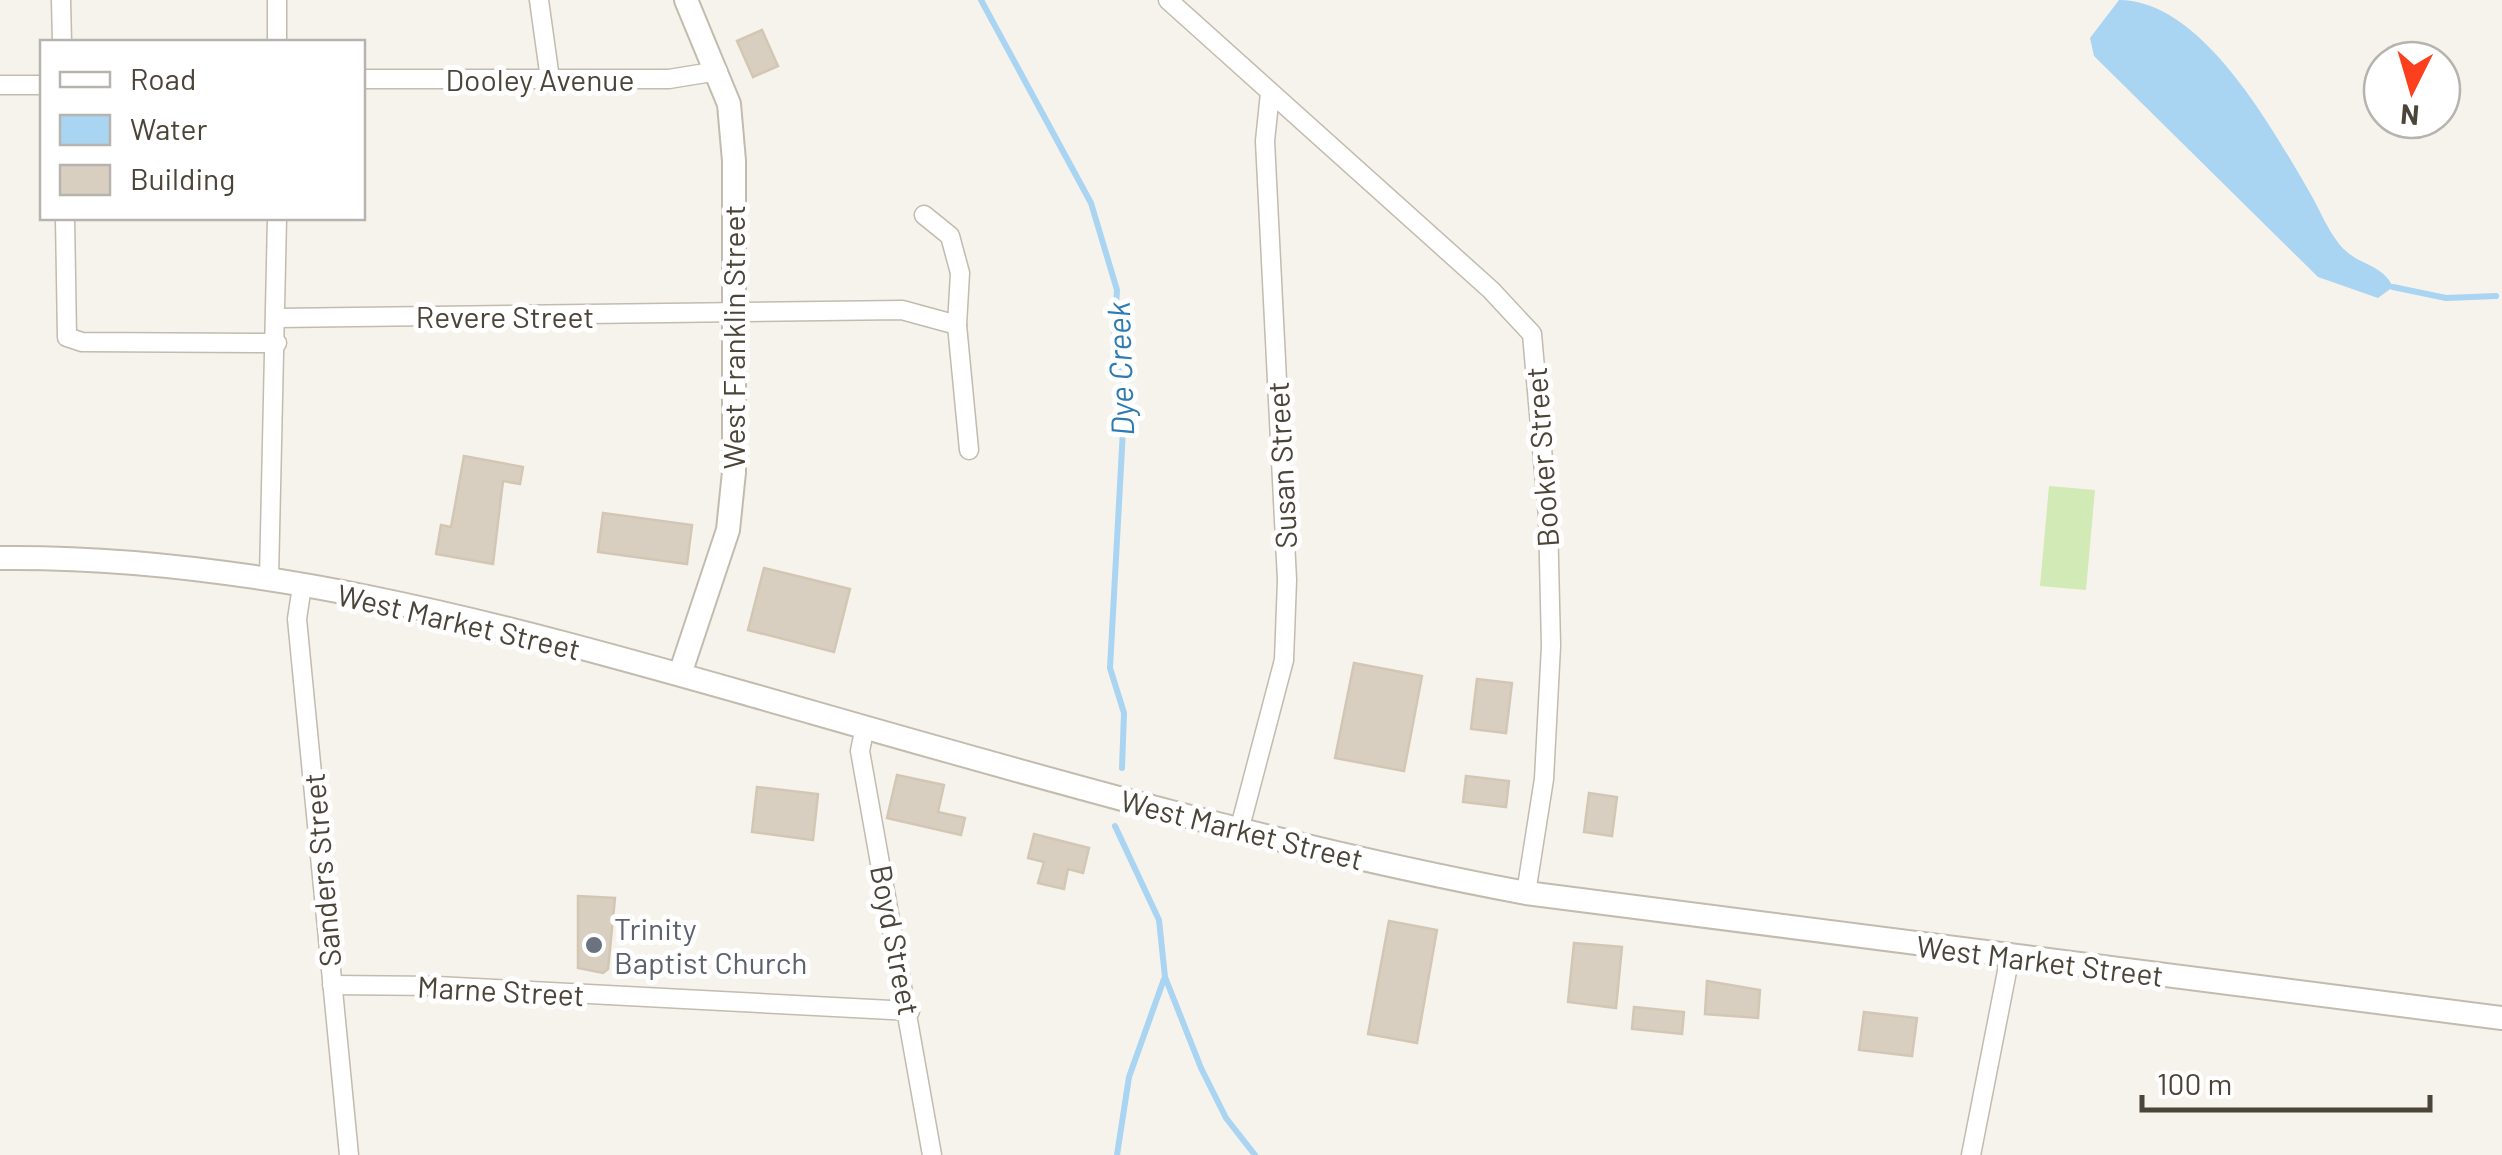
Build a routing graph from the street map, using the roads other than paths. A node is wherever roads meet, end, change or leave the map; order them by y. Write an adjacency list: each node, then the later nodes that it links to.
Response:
1 (62, 0): 6 (street)
2 (277, 0): 7 (street)
3 (539, 0): 10 (street)
4 (686, 0): 8 (street, West Franklin Street)
5 (1168, 0): 13 (street, Booker Street)
6 (62, 40)
7 (277, 40)
8 (718, 71): 10 (street, Dooley Avenue); 17 (street, West Franklin Street)
9 (365, 79): 10 (street, Dooley Avenue)
10 (550, 79)
11 (0, 85): 12 (street)
12 (40, 85)
13 (1270, 93): 27 (street, Susan Street); 28 (street, Booker Street)
14 (924, 215): 19 (street)
15 (64, 220): 20 (street)
16 (277, 220): 18 (street)
17 (734, 314): 18 (street, Revere Street); 19 (street, Revere Street); 25 (street, West Franklin Street)
18 (277, 318): 20 (street)
19 (956, 325): 21 (street)
20 (276, 343): 23 (street)
21 (969, 450)
22 (0, 558): 23 (street, West Market Street)
23 (270, 578): 24 (street, West Market Street)
24 (302, 586): 25 (street, West Market Street); 30 (street, Sanders Street)
25 (680, 674): 26 (street, West Market Street)
26 (865, 726): 27 (street, West Market Street); 31 (street, Boyd Street)
27 (1239, 830): 28 (street, West Market Street)
28 (1526, 893): 29 (street, West Market Street)
29 (2010, 956): 32 (street, West Market Street); 35 (street)
30 (332, 985): 31 (street, Marne Street); 33 (street, Sanders Street)
31 (910, 1012): 34 (street, Boyd Street)
32 (2502, 1018)
33 (349, 1155)
34 (932, 1155)
35 (1972, 1155)

